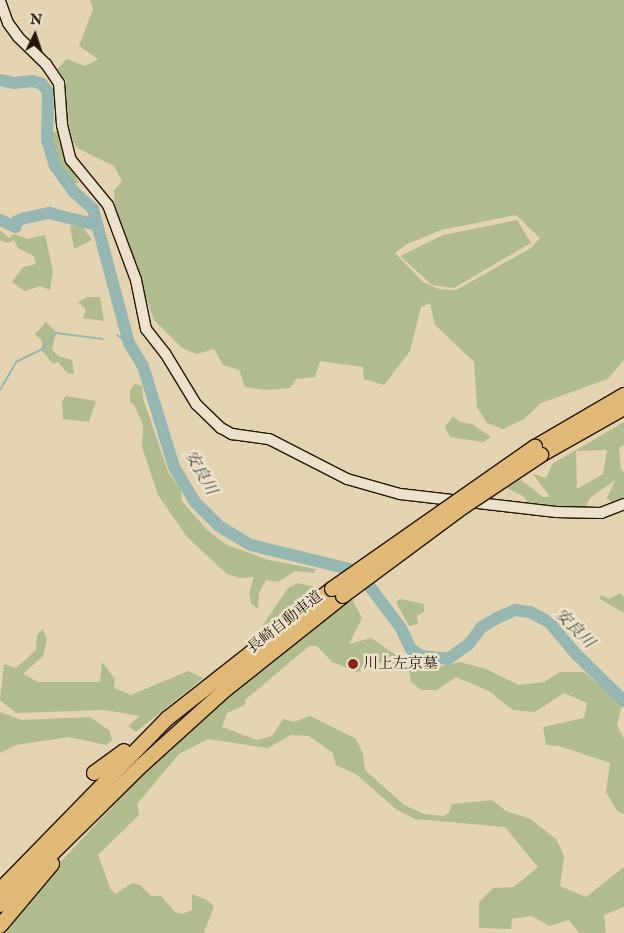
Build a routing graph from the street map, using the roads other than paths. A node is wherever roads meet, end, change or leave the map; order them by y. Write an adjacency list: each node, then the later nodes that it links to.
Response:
1 (0, 1): 5 (street)
2 (624, 395): 4 (highway, 長崎自動車道)
3 (624, 408): 4 (highway, 長崎自動車道)
4 (538, 451): 6 (highway, 長崎自動車道, bridge)
5 (624, 504)
6 (338, 592): 7 (highway, 長崎自動車道); 9 (highway, 長崎自動車道)
7 (168, 718): 8 (highway); 10 (highway, 長崎自動車道)
8 (94, 774)
9 (104, 802): 11 (highway, 長崎自動車道); 12 (highway)
10 (0, 890)
11 (0, 905)
12 (0, 926)

